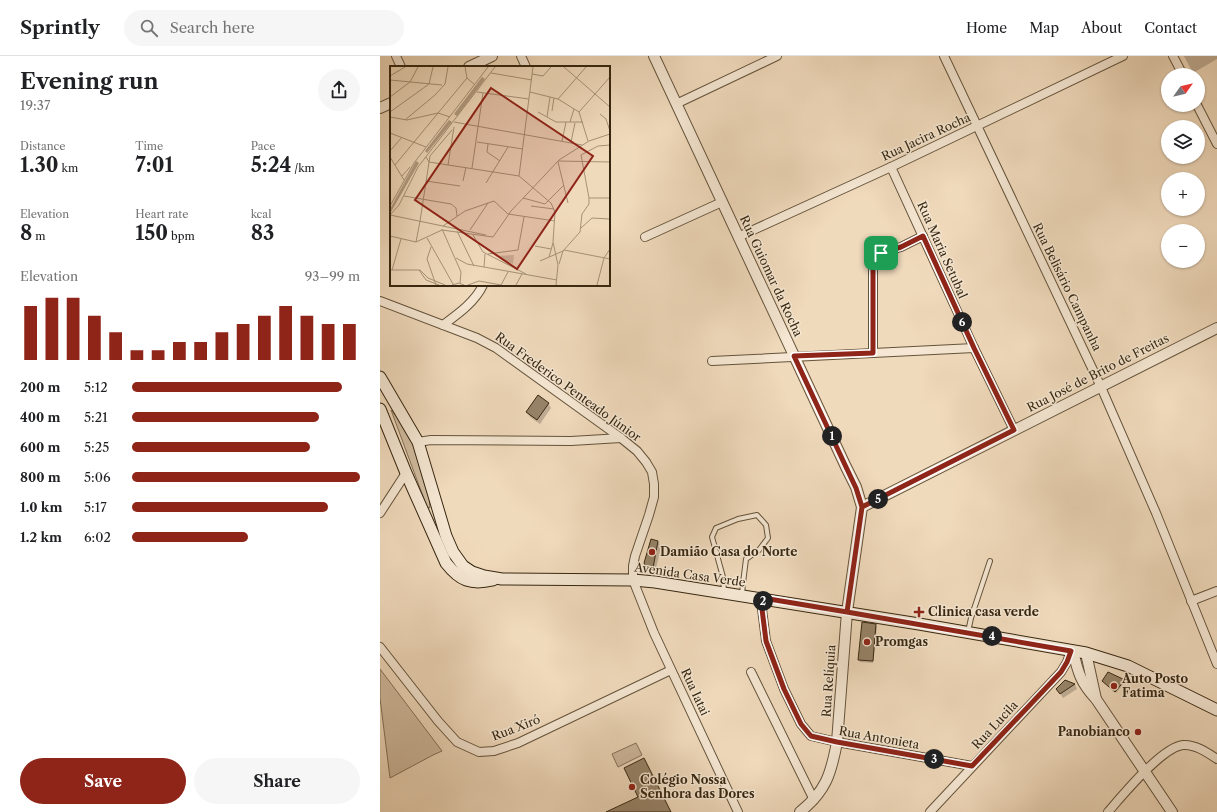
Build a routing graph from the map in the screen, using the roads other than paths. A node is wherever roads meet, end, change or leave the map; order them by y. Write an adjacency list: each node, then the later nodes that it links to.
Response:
1 (396, 56): 9 (street)
2 (492, 56): 10 (street)
3 (521, 56): 11 (street)
4 (654, 56): 14 (street, Rua Guiomar da Rocha)
5 (777, 56): 14 (street)
6 (944, 56): 17 (street, Rua Belisário Campanha)
7 (1123, 56): 17 (street, Rua Jacira Rocha)
8 (1173, 56): 12 (street)
9 (401, 66)
10 (471, 66)
11 (526, 66)
12 (1179, 68)
13 (390, 103): 15 (street)
14 (676, 104): 20 (street, Rua Guiomar da Rocha)
15 (380, 108)
16 (1201, 112): 18 (street)
17 (977, 126): 19 (street, Rua Jacira Rocha); 33 (street, Rua Belisário Campanha)
18 (1217, 144)
19 (891, 167): 21 (street, Rua Maria Setubal); 23 (street, Rua Jacira Rocha)
20 (722, 202): 22 (street); 23 (street, Rua Guiomar da Rocha)
21 (923, 236): 28 (street, Rua Maria Setubal); 29 (street)
22 (645, 237)
23 (738, 237): 30 (street, Rua Guiomar da Rocha)
24 (483, 286): 26 (street)
25 (380, 301): 26 (street, Rua Frederico Penteado Júnior)
26 (444, 325): 36 (street, Rua Frederico Penteado Júnior)
27 (1217, 328): 33 (street, Rua José de Brito de Freitas)
28 (974, 348): 29 (street); 35 (street, Rua Maria Setubal)
29 (873, 353): 30 (street)
30 (794, 356): 31 (street); 39 (street, Rua Guiomar da Rocha)
31 (712, 361)
32 (380, 378): 37 (main road, Avenida Casa Verde)
33 (1101, 387): 35 (street, Rua José de Brito de Freitas); 48 (street, Rua Belisário Campanha)
34 (380, 409): 38 (main road, Avenida Casa Verde)
35 (1014, 430): 39 (street, Rua José de Brito de Freitas)
36 (622, 438): 37 (street); 43 (street, Rua Frederico Penteado Júnior)
37 (418, 442): 42 (main road, Avenida Casa Verde)
38 (406, 473): 40 (street); 42 (main road, Avenida Casa Verde)
39 (862, 507): 49 (street, Rua Relíquia)
40 (380, 513)
41 (990, 561): 50 (lane)
42 (502, 579): 43 (main road, Avenida Casa Verde)
43 (633, 580): 45 (main road, Avenida Casa Verde); 56 (street, Rua Iatai)
44 (1217, 591): 48 (street)
45 (724, 592): 46 (main road, Avenida Casa Verde); 46 (lane)
46 (742, 595): 47 (main road, Avenida Casa Verde)
47 (763, 598): 49 (main road, Avenida Casa Verde); 60 (street, Rua Antonieta)
48 (1191, 601): 54 (street, Rua Belisário Campanha)
49 (847, 612): 50 (main road, Avenida Casa Verde); 60 (street, Rua Relíquia)
50 (968, 632): 52 (main road, Avenida Casa Verde)
51 (380, 647): 56 (street, Rua Xiró)
52 (1072, 651): 53 (main road, Avenida Casa Verde); 58 (street); 62 (street, Rua Lucila)
53 (1086, 653): 58 (street); 59 (main road, Avenida Casa Verde)
54 (1215, 653): 55 (street, Rua Belisário Campanha)
55 (1217, 664)
56 (671, 670): 65 (street, Rua Iatai)
57 (751, 672): 64 (street)
58 (1096, 699): 63 (street)
59 (1217, 710)
60 (837, 742): 62 (street, Rua Antonieta); 64 (street, Rua Relíquia)
61 (1217, 759): 63 (street)
62 (972, 766): 67 (street, Rua Lucila)
63 (1145, 772): 68 (street); 69 (street)
64 (814, 800): 66 (street, Rua Relíquia)
65 (738, 812)
66 (800, 812)
67 (930, 812)
68 (1108, 812)
69 (1172, 812)

